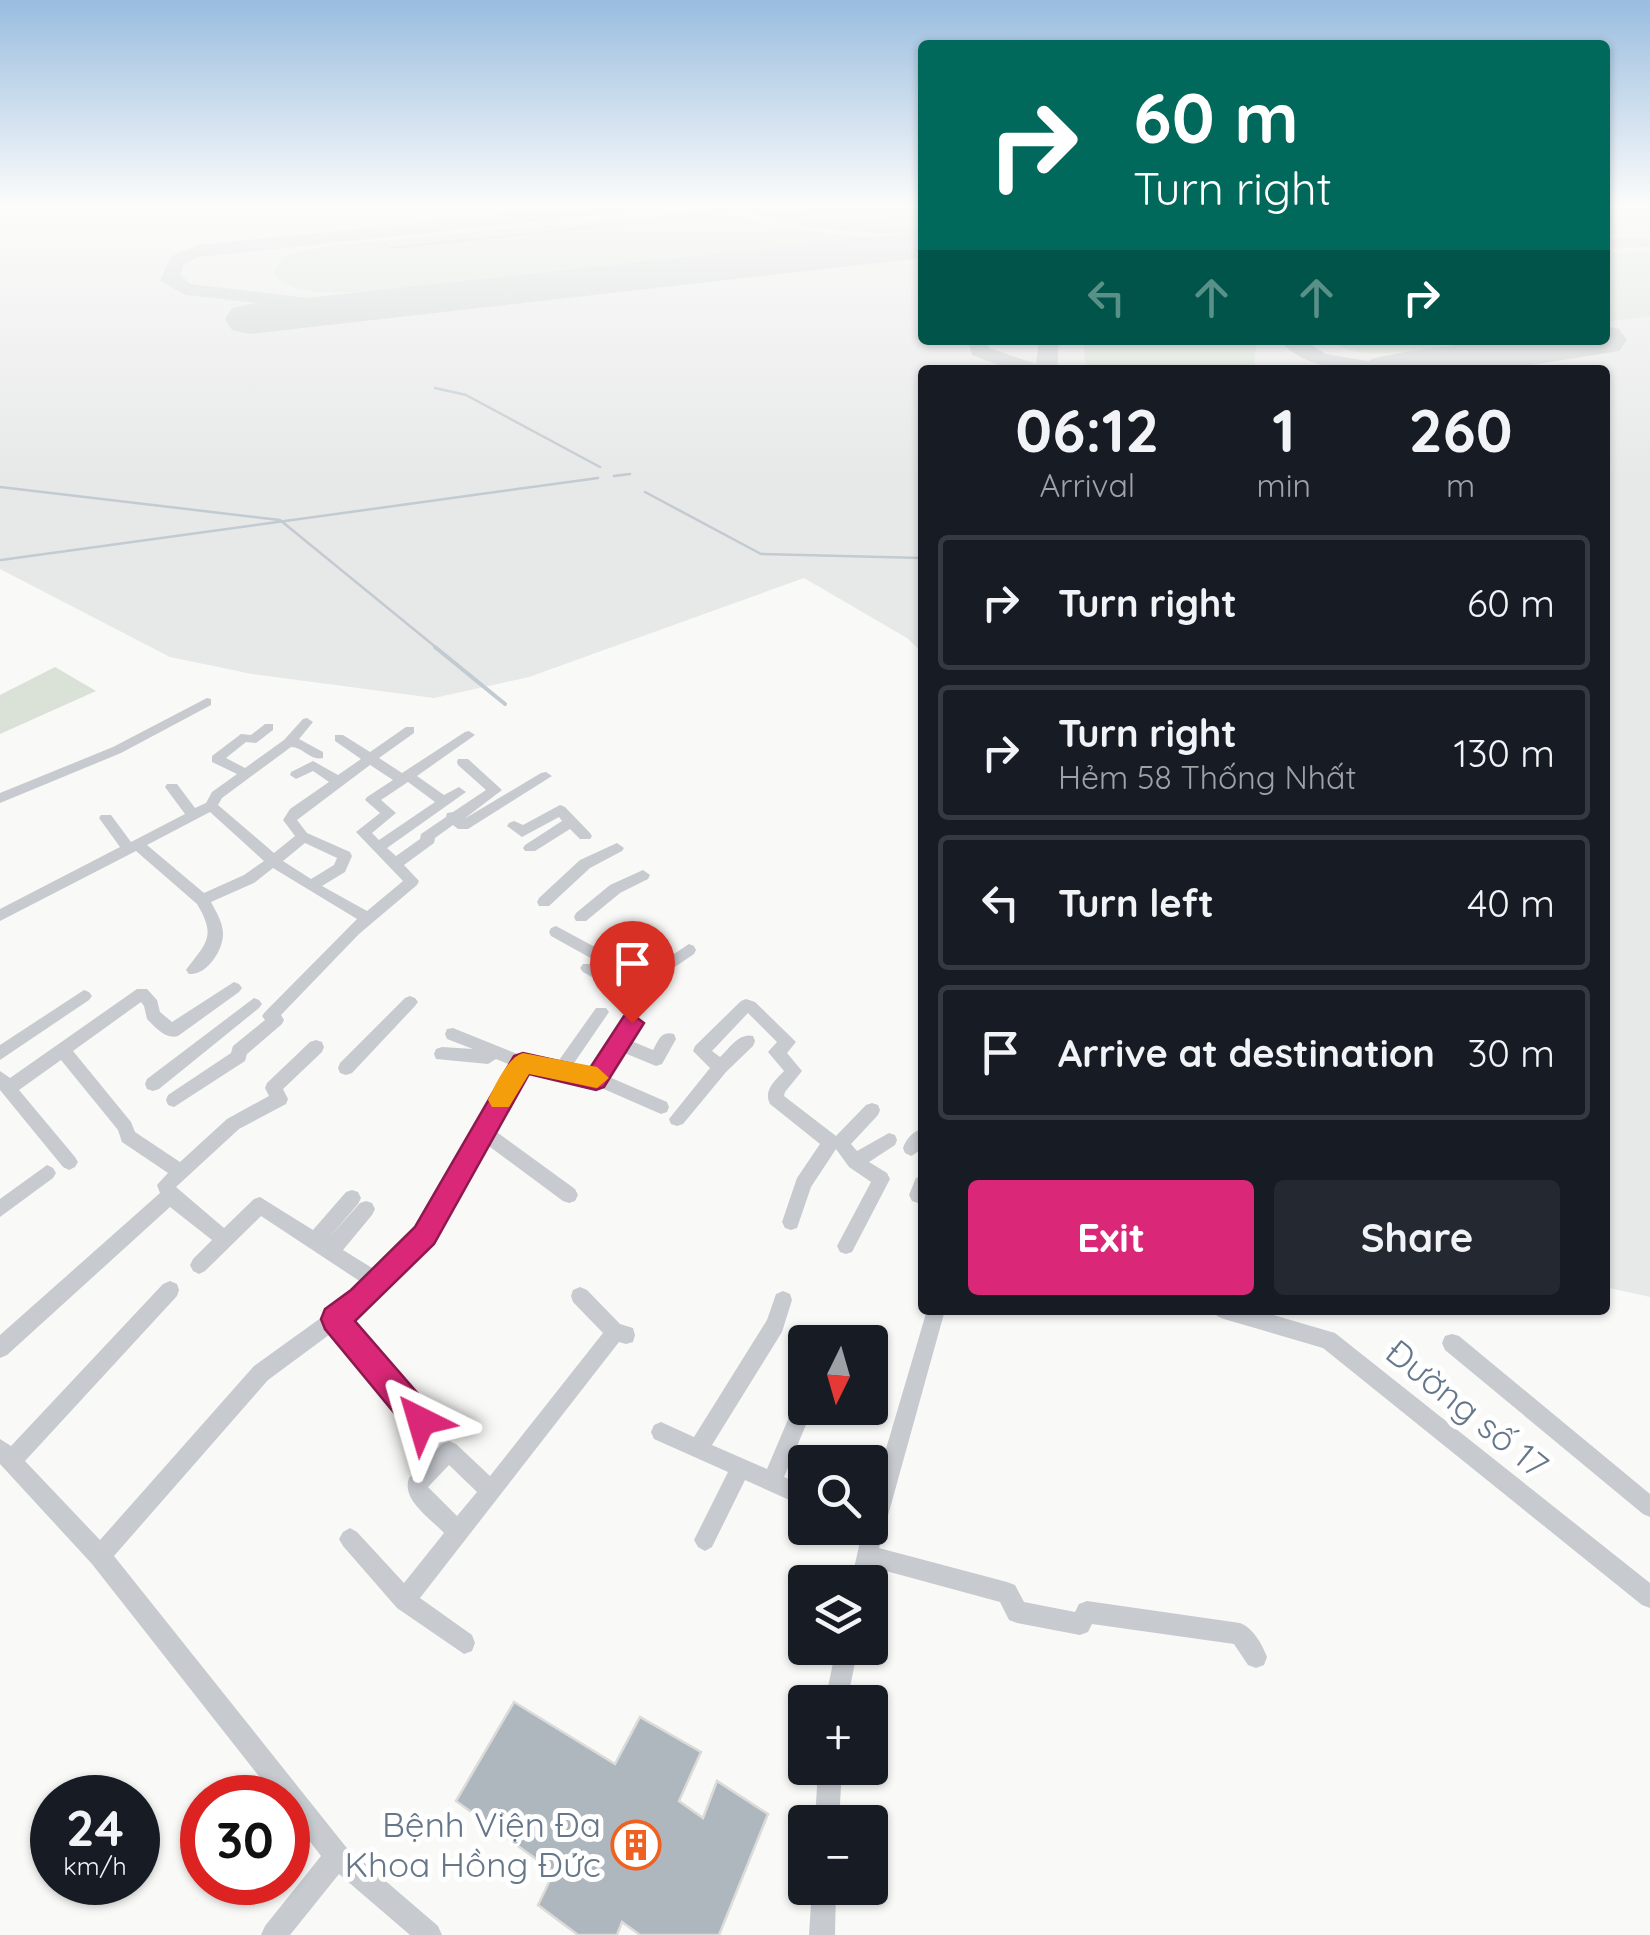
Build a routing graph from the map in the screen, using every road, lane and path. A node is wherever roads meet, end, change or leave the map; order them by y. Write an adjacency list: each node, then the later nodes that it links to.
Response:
1 (207, 702): 18 (street)
2 (307, 722): 7 (street)
3 (269, 727): 11 (street)
4 (410, 730): 9 (street)
5 (469, 735): 14 (street)
6 (339, 738): 9 (street)
7 (288, 743): 8 (street); 11 (street)
8 (318, 754)
9 (370, 758): 14 (street); 15 (street)
10 (463, 762): 22 (street)
11 (247, 774): 20 (street)
12 (296, 776): 15 (street)
13 (546, 776): 22 (street)
14 (405, 778): 19 (street); 26 (street)
15 (337, 781): 27 (street)
16 (172, 787): 21 (street)
17 (458, 792): 19 (street)
18 (0, 798)
19 (444, 801): 30 (street)
20 (211, 806): 21 (street); 34 (street)
21 (194, 815): 29 (street)
22 (452, 816): 35 (street)
23 (106, 818): 29 (street)
24 (570, 822): 25 (street); 28 (street); 31 (street)
25 (514, 826)
26 (363, 832): 30 (street); 33 (street)
27 (302, 836): 33 (street); 34 (street)
28 (585, 836)
29 (132, 846): 38 (street); 40 (street)
30 (378, 847): 35 (street)
31 (530, 848)
32 (617, 848): 39 (street)
33 (337, 852): 37 (street)
34 (273, 860): 37 (street); 38 (street)
35 (395, 864): 42 (street)
36 (643, 875): 41 (street)
37 (311, 886): 42 (street)
38 (197, 895): 45 (street)
39 (544, 902)
40 (0, 916)
41 (581, 917)
42 (368, 919): 68 (street)
43 (556, 932): 44 (street)
44 (689, 950)
45 (194, 970)
46 (234, 988): 57 (street)
47 (84, 996): 60 (street)
48 (410, 1002): 63 (street)
49 (254, 1004): 67 (street)
50 (601, 1012): 64 (street)
51 (632, 1023): 55 (street)
52 (454, 1034): 58 (street)
53 (668, 1039): 55 (street)
54 (747, 1042): 62 (street)
55 (619, 1043): 65 (street)
56 (316, 1047): 76 (street)
57 (64, 1052): 66 (street); 76 (street)
58 (492, 1052): 59 (street); 61 (street)
59 (442, 1054)
60 (0, 1058)
61 (523, 1063): 64 (street); 72 (street)
62 (720, 1067): 71 (street); 82 (street)
63 (346, 1068)
64 (560, 1070): 65 (street)
65 (596, 1079): 69 (street)
66 (4, 1083): 74 (street)
67 (153, 1084)
68 (174, 1100)
69 (662, 1107)
70 (872, 1110): 75 (street)
71 (677, 1120)
72 (482, 1131): 78 (street); 87 (street)
73 (889, 1140): 75 (street)
74 (69, 1162)
75 (856, 1162): 84 (street)
76 (181, 1172): 79 (street)
77 (48, 1173): 81 (street)
78 (569, 1195)
79 (170, 1196): 83 (street); 95 (street)
80 (359, 1204): 85 (street)
81 (0, 1209)
82 (791, 1222)
83 (225, 1240): 85 (street); 86 (street)
84 (846, 1246)
85 (322, 1247): 87 (street)
86 (199, 1265)
87 (377, 1282): 93 (street)
88 (170, 1290): 100 (street)
89 (580, 1296): 105 (street)
90 (783, 1300): 99 (street)
91 (935, 1315): 102 (street)
92 (1241, 1315): 114 (street, Đường số 17)
93 (335, 1319): 96 (street); 111 (street)
94 (1452, 1343): 106 (street)
95 (0, 1348)
96 (421, 1421)
97 (796, 1425): 103 (street)
98 (661, 1432): 99 (street)
99 (699, 1447): 101 (street)
100 (5, 1455): 111 (street)
101 (741, 1467): 103 (street); 109 (street)
102 (888, 1473)
103 (772, 1482): 104 (street)
104 (788, 1489)
105 (491, 1492): 107 (street); 107 (street)
106 (1650, 1507)
107 (458, 1532): 115 (street)
108 (350, 1539): 115 (street)
109 (704, 1540)
110 (870, 1545): 112 (street)
111 (100, 1556): 118 (street)
112 (868, 1556): 113 (street); 117 (street)
113 (866, 1565)
114 (1650, 1597)
115 (405, 1600): 116 (street)
116 (464, 1644)
117 (1256, 1657)
118 (337, 1856): 120 (street); 121 (street)
119 (823, 1905): 122 (street)
120 (274, 1935)
121 (429, 1935)
122 (822, 1935)

